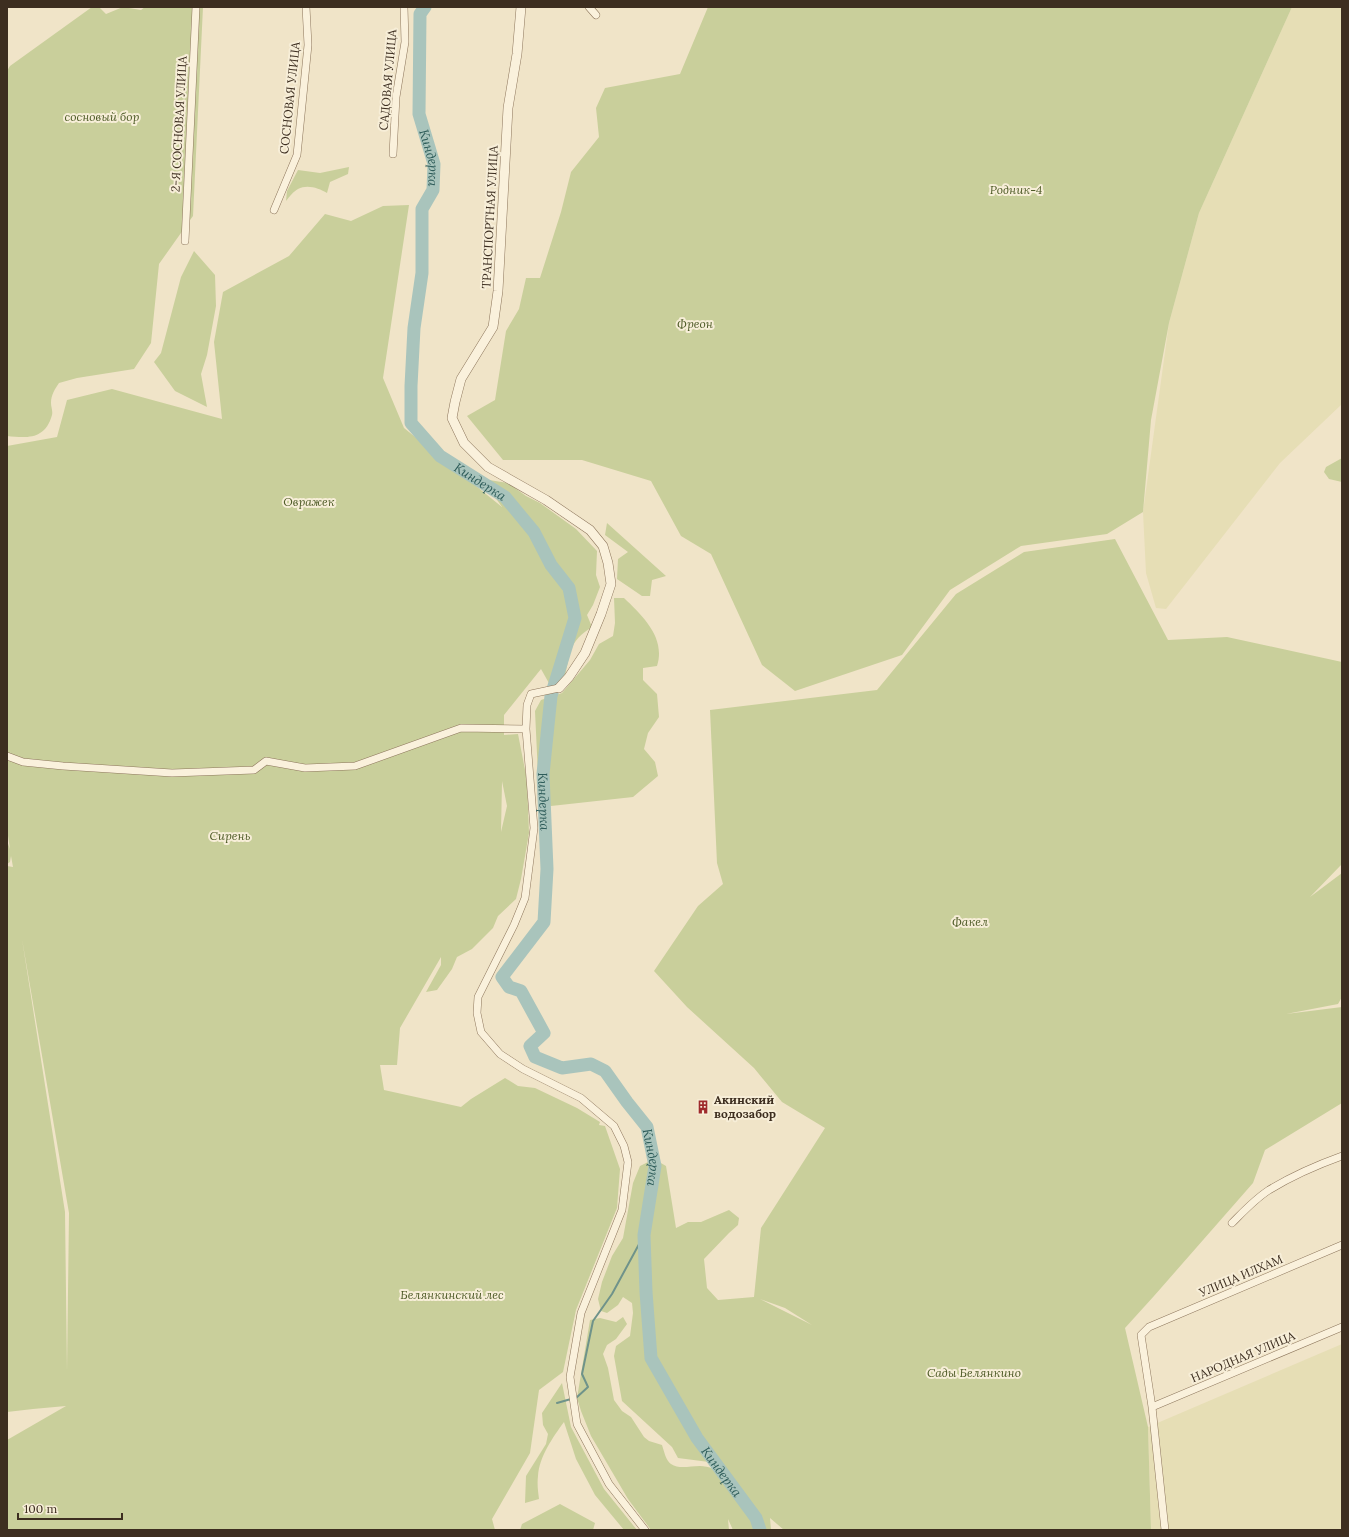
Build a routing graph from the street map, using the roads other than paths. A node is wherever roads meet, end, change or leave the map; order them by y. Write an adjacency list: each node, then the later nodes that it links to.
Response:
1 (196, 7): 9 (street, 2-Я СОСНОВАЯ УЛИЦА)
2 (306, 7): 8 (street, СОСНОВАЯ УЛИЦА)
3 (404, 7): 7 (street, САДОВАЯ УЛИЦА)
4 (521, 7): 10 (street, ТРАНСПОРТНАЯ УЛИЦА)
5 (589, 7): 6 (street)
6 (596, 15)
7 (393, 154)
8 (274, 210)
9 (185, 241)
10 (559, 688): 11 (street)
11 (526, 729): 12 (street); 18 (street)
12 (7, 756)
13 (1342, 1156): 14 (street)
14 (1232, 1223)
15 (1342, 1245): 17 (street, УЛИЦА ИЛХАМ)
16 (1342, 1327): 17 (street, НАРОДНАЯ УЛИЦА)
17 (1152, 1407): 19 (street)
18 (645, 1530)
19 (1165, 1530)

